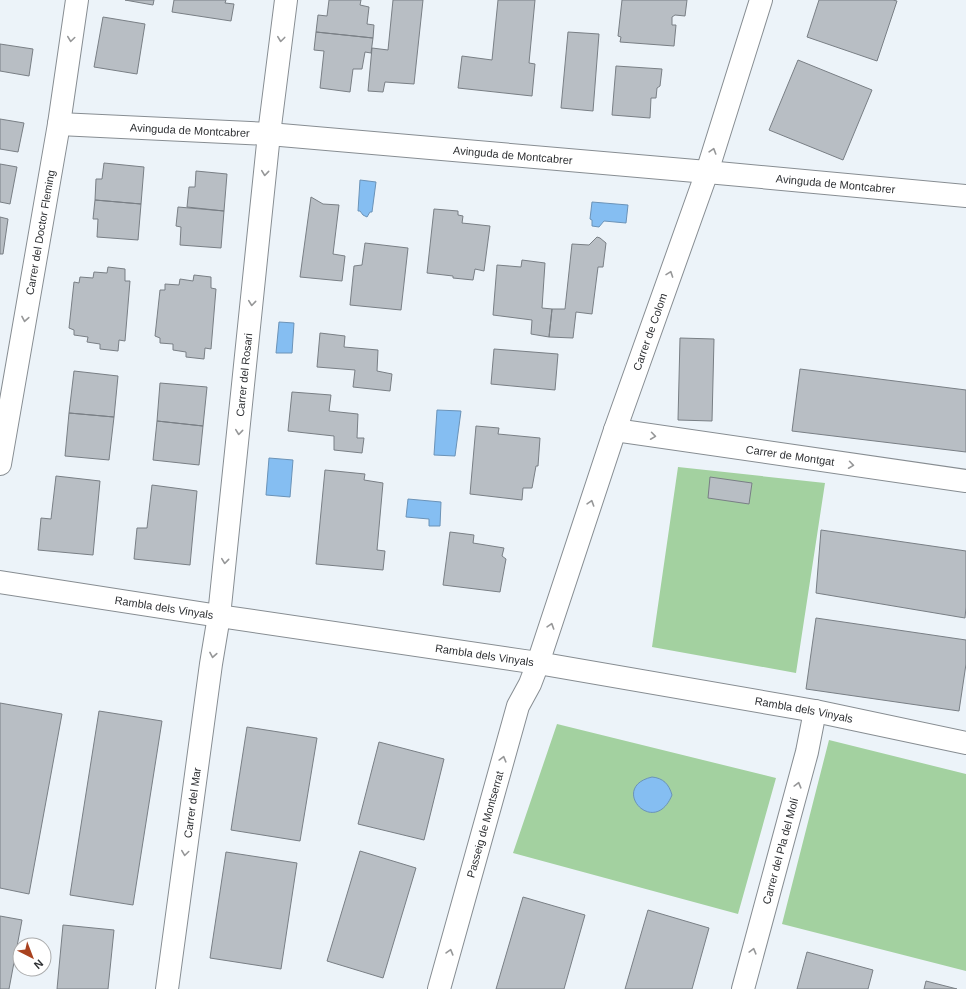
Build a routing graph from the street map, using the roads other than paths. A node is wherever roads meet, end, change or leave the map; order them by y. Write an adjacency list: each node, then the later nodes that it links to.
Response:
1 (77, 0): 4 (street, Carrer del Doctor Fleming, one-way to 4)
2 (286, 0): 5 (street, Carrer del Rosari, one-way to 5)
3 (761, 0): 6 (street, Carrer de Colom, one-way to 3)
4 (59, 124): 5 (street, Avinguda de Montcabrer); 9 (street, Carrer del Doctor Fleming, one-way to 9)
5 (270, 134): 6 (street, Avinguda de Montcabrer); 12 (street, Carrer del Rosari, one-way to 12)
6 (707, 172): 7 (street, Avinguda de Montcabrer); 8 (street, Carrer de Colom, one-way to 6)
7 (966, 196)
8 (615, 430): 10 (street, Carrer de Montgat, one-way to 10); 13 (street, Carrer de Colom, one-way to 8)
9 (0, 464)
10 (966, 481)
11 (0, 582): 12 (street, Rambla dels Vinyals)
12 (219, 616): 13 (street, Rambla dels Vinyals); 16 (street, Carrer del Mar, one-way to 16)
13 (538, 663): 14 (street, Rambla dels Vinyals); 17 (street, Passeig de Montserrat, one-way to 13)
14 (815, 711): 15 (street, Rambla dels Vinyals); 18 (street, Carrer del Pla del Molí, one-way to 14)
15 (966, 743)
16 (167, 989)
17 (439, 989)
18 (743, 989)

